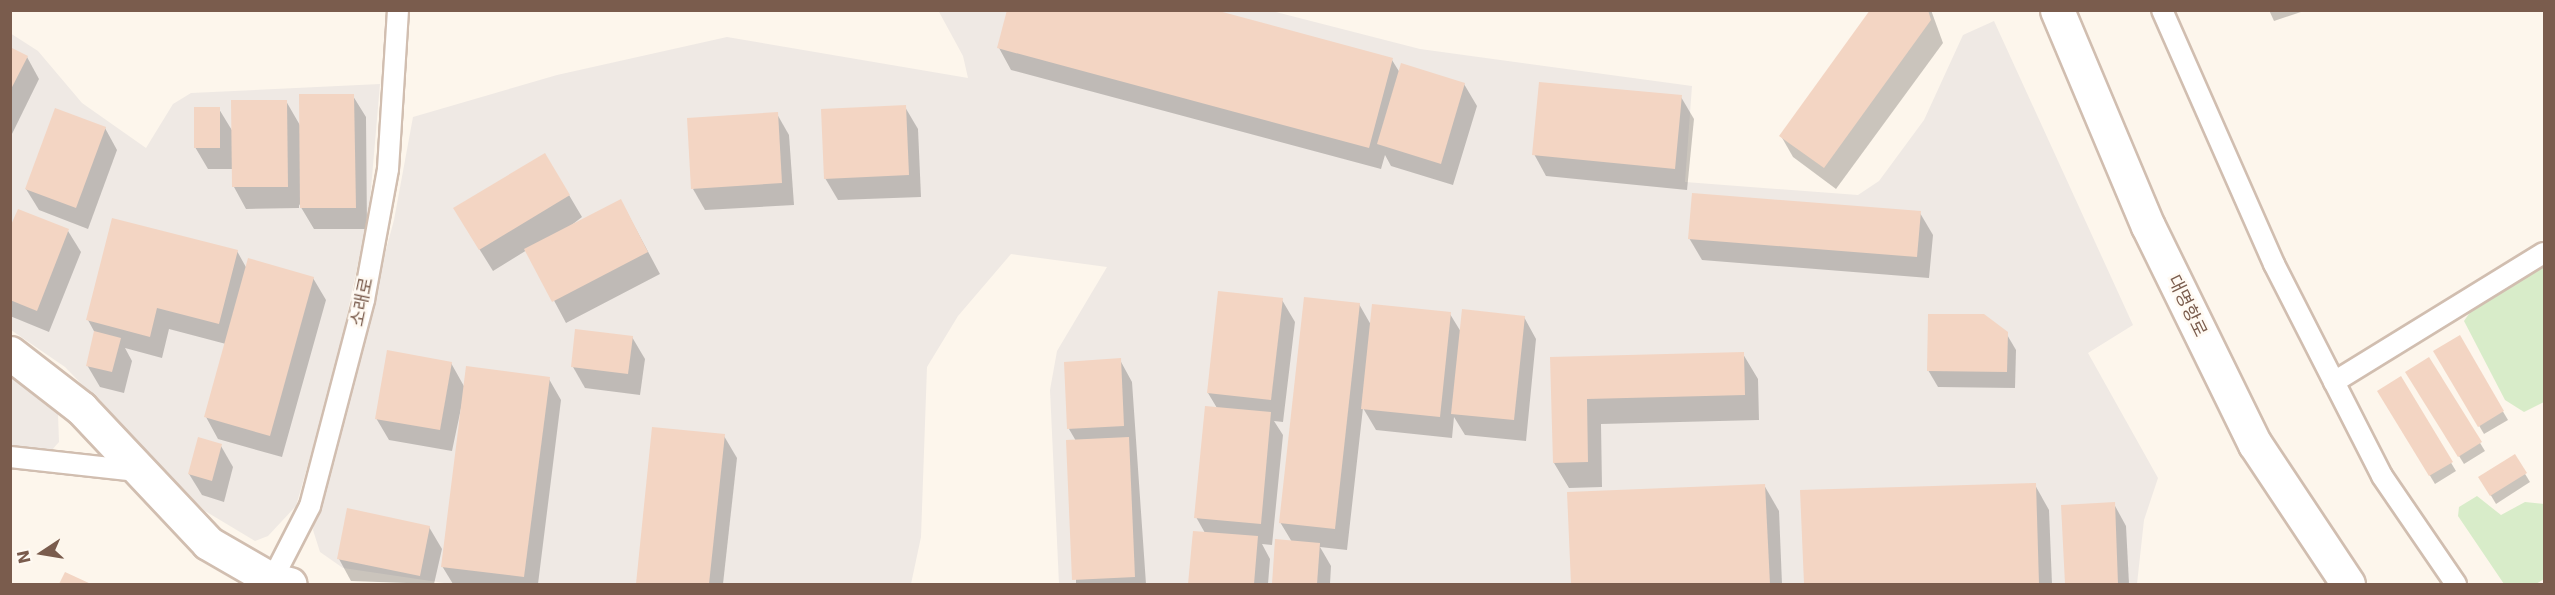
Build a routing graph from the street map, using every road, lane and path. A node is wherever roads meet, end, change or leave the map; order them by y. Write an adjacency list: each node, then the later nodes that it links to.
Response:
1 (398, 10): 9 (lane, 소래로)
2 (2057, 10): 10 (main road, 대명항로)
3 (2162, 10): 6 (lane)
4 (2544, 253): 6 (lane)
5 (10, 353): 8 (main road, 소래로)
6 (2334, 382): 11 (lane)
7 (10, 457): 8 (lane)
8 (137, 471): 9 (main road, 소래로)
9 (281, 582)
10 (2348, 585)
11 (2456, 585)

